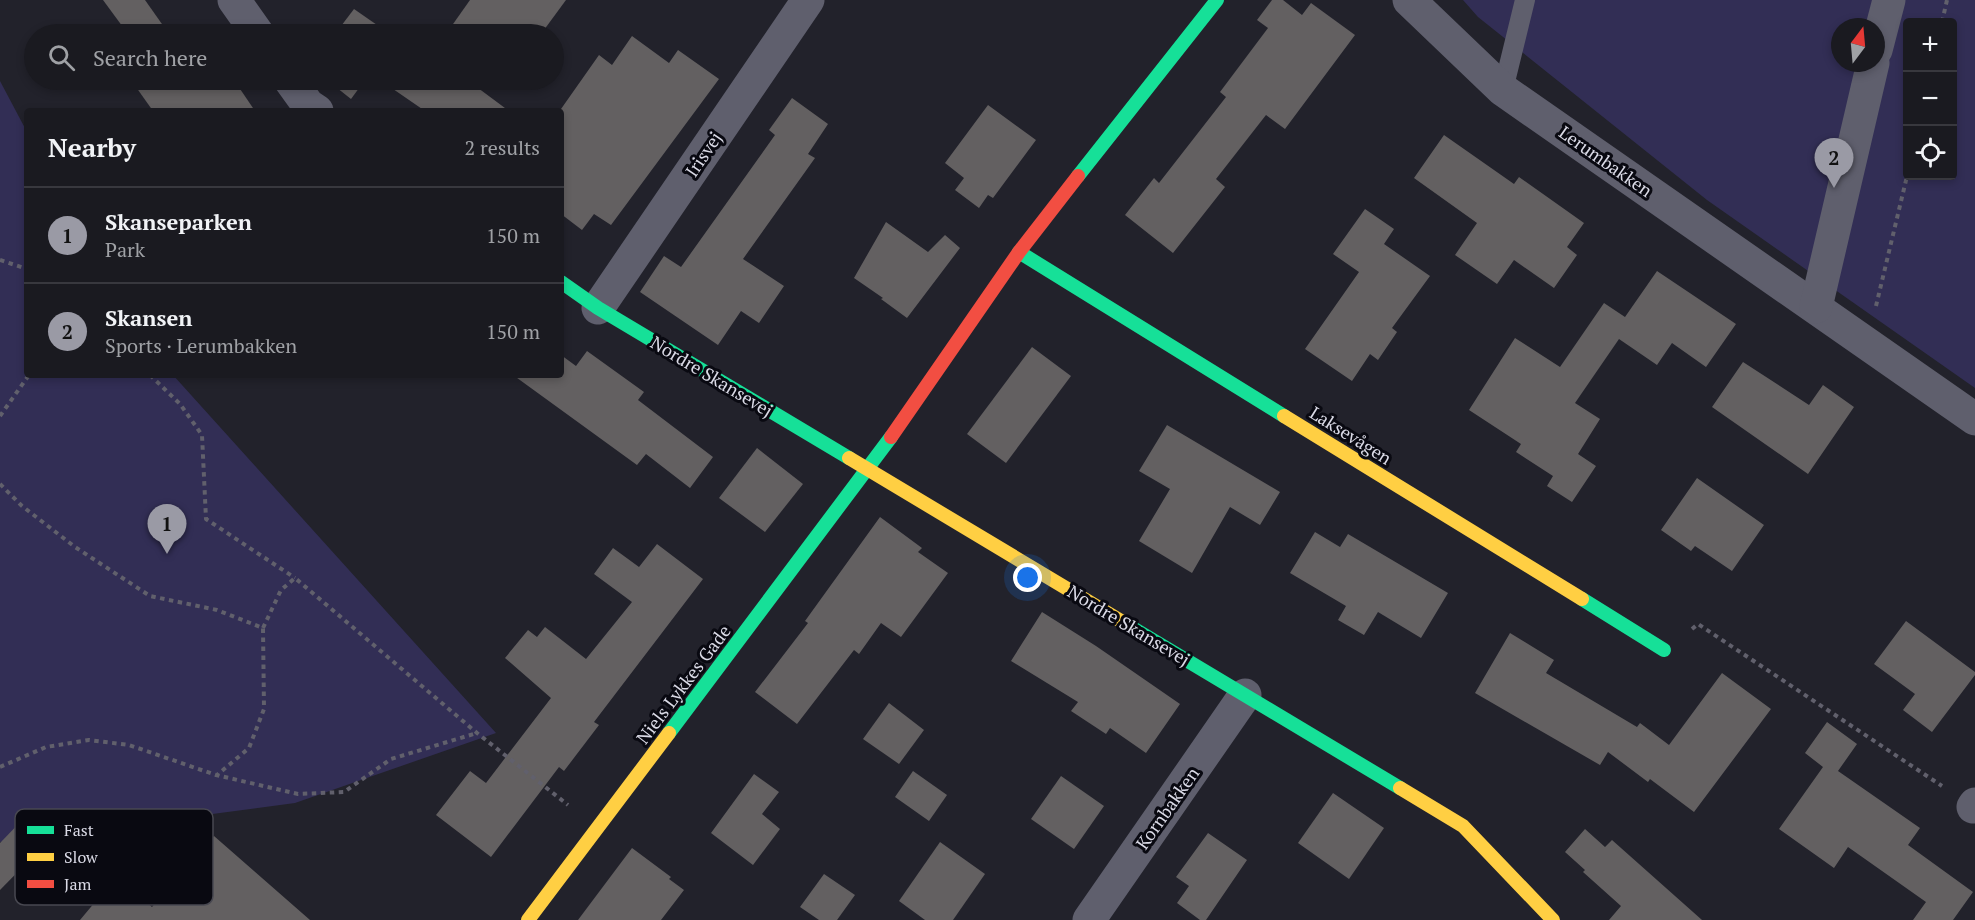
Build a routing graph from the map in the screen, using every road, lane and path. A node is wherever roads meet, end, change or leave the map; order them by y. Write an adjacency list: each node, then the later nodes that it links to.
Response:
1 (234, 0): 10 (street)
2 (808, 0): 21 (street, Irisvej)
3 (1217, 0): 16 (street)
4 (1409, 0): 13 (street, Lerumbakken)
5 (1525, 0): 13 (lane)
6 (1888, 0): 8 (street)
7 (1947, 0): 9 (path)
8 (1884, 18)
9 (1943, 18)
10 (251, 24)
11 (1871, 72): 20 (street)
12 (297, 90): 14 (street)
13 (1503, 90): 20 (street, Lerumbakken)
14 (312, 108)
15 (1906, 180): 22 (path)
16 (1019, 252): 27 (street); 31 (street, Laksevågen)
17 (2, 262): 18 (path)
18 (24, 268)
19 (564, 284): 21 (street, Nordre Skansevej)
20 (1816, 307): 22 (street, Lerumbakken)
21 (598, 308): 27 (street, Nordre Skansevej)
22 (1866, 343): 26 (street, Lerumbakken)
23 (27, 378): 25 (path)
24 (153, 378): 29 (path)
25 (0, 416)
26 (1975, 419)
27 (868, 470): 32 (street, Nordre Skansevej); 37 (street, Niels Lykkes Gade)
28 (0, 484): 30 (path)
29 (296, 578): 30 (path); 33 (path)
30 (263, 628): 35 (path)
31 (1664, 650): 36 (path)
32 (1245, 695): 39 (street, Kornbakken); 40 (street, Nordre Skansevej)
33 (477, 733): 35 (path); 37 (path)
34 (0, 767): 35 (path)
35 (216, 775)
36 (1974, 805)
37 (597, 828): 38 (street, Niels Lykkes Gade)
38 (528, 920)
39 (1089, 920)
40 (1553, 920)

